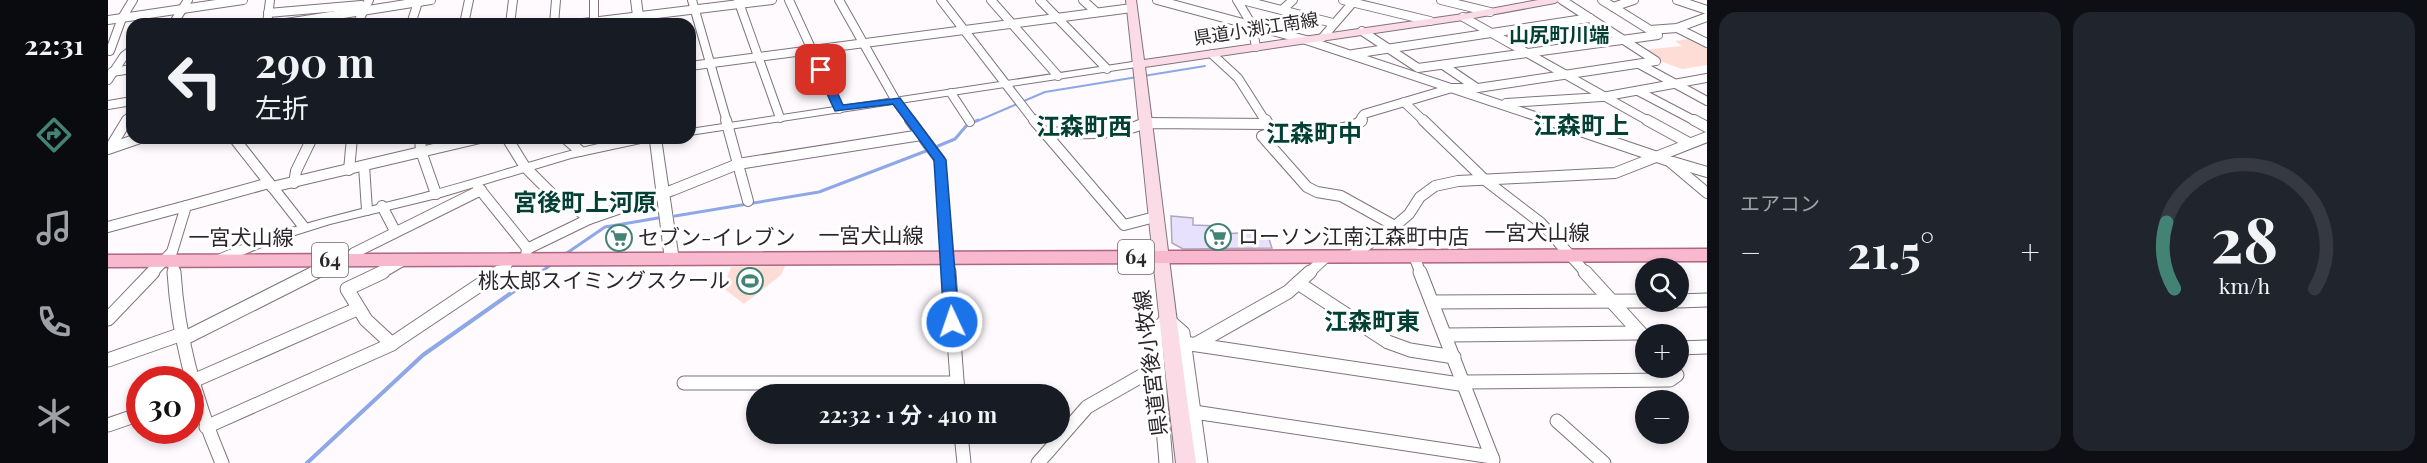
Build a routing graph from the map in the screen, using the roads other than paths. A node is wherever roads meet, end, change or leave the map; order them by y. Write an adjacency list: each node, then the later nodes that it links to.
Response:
1 (133, 0): 47 (street)
2 (188, 0): 37 (street)
3 (243, 0): 37 (street)
4 (270, 0): 43 (street)
5 (431, 0): 30 (street)
6 (469, 0): 53 (street)
7 (513, 0): 54 (street)
8 (556, 0): 55 (street)
9 (594, 0): 56 (street)
10 (636, 0): 57 (street)
11 (772, 0): 31 (street)
12 (789, 0): 81 (street)
13 (839, 0): 75 (street)
14 (941, 0): 66 (street)
15 (991, 0): 62 (street)
16 (1040, 0): 44 (street)
17 (1083, 0): 41 (street)
18 (1157, 0): 28 (street)
19 (1240, 0): 39 (street); 64 (street)
20 (1293, 0): 39 (street)
21 (1343, 0): 29 (street)
22 (1442, 0): 42 (street)
23 (1555, 0): 32 (main road, 県道小渕江南線)
24 (1562, 0): 59 (street)
25 (1602, 0): 36 (street)
26 (1634, 0): 36 (street)
27 (1677, 0): 40 (street)
28 (1168, 1): 64 (street)
29 (1354, 1): 61 (street); 63 (street)
30 (418, 2): 34 (street); 52 (street)
31 (738, 2): 35 (street); 86 (street)
32 (1527, 3): 42 (main road, 県道小渕江南線)
33 (1132, 4): 41 (street); 88 (main road)
34 (366, 5): 38 (street); 51 (street)
35 (693, 5): 58 (street); 87 (street)
36 (1613, 7): 67 (street)
37 (182, 9): 47 (street); 48 (street)
38 (304, 10): 43 (street); 50 (street)
39 (1282, 10): 63 (street)
40 (1707, 10)
41 (1096, 12): 44 (street)
42 (1490, 12): 45 (main road, 県道小渕江南線)
43 (268, 13): 49 (street)
44 (1057, 17): 62 (street); 92 (street)
45 (1463, 17): 61 (main road, 県道小渕江南線); 69 (street)
46 (1707, 17): 65 (street)
47 (122, 18): 60 (street); 80 (street)
48 (177, 18)
49 (268, 18)
50 (291, 18)
51 (325, 18)
52 (413, 18)
53 (465, 18)
54 (511, 18)
55 (554, 18)
56 (594, 18)
57 (639, 18)
58 (646, 18)
59 (1590, 18): 69 (street); 74 (street)
60 (108, 20)
61 (1430, 21): 68 (main road, 県道小渕江南線)
62 (1012, 23): 66 (street); 96 (street)
63 (1333, 23): 71 (street)
64 (1252, 25): 73 (street); 77 (street)
65 (1677, 28): 67 (street); 72 (street)
66 (964, 30): 75 (street); 99 (street)
67 (1650, 30): 74 (street)
68 (1362, 31): 71 (main road, 県道小渕江南線); 79 (street)
69 (1492, 34): 79 (street); 85 (street)
70 (1707, 36): 72 (street)
71 (1323, 37): 73 (main road, 県道小渕江南線)
72 (1695, 37): 76 (street)
73 (1306, 40): 77 (main road, 県道小渕江南線); 84 (street)
74 (1624, 40): 85 (street); 90 (street)
75 (864, 43): 81 (street); 106 (street)
76 (1707, 43)
77 (1256, 47): 83 (main road, 県道小渕江南線)
78 (126, 50): 80 (street)
79 (1391, 50): 84 (street); 89 (street)
80 (109, 51)
81 (812, 51): 86 (street); 112 (street)
82 (126, 54): 94 (street)
83 (1212, 54): 88 (main road, 県道小渕江南線); 119 (street)
84 (1350, 54): 101 (street)
85 (1526, 54): 89 (street); 95 (street)
86 (758, 57): 87 (street); 113 (street)
87 (710, 64): 91 (street); 117 (street)
88 (1139, 64): 92 (street); 116 (main road)
89 (1443, 64): 102 (street)
90 (1640, 64): 95 (street); 100 (street)
91 (696, 65)
92 (1107, 69): 96 (street)
93 (126, 70): 94 (street)
94 (111, 72): 98 (street)
95 (1563, 75): 102 (street); 105 (street)
96 (1058, 76): 99 (street)
97 (1707, 78): 100 (street)
98 (108, 80)
99 (1005, 84): 104 (street); 121 (street)
100 (1675, 84): 103 (street); 107 (street)
101 (1452, 88): 102 (street); 109 (street); 110 (street)
102 (1478, 88)
103 (1638, 91): 105 (street); 118 (street)
104 (951, 93): 106 (street); 115 (street)
105 (1602, 97): 110 (street); 125 (street)
106 (896, 101): 112 (street); 122 (street)
107 (1707, 101)
108 (126, 102): 111 (street)
109 (1404, 102): 119 (street); 145 (street)
110 (1496, 103): 138 (street)
111 (108, 105)
112 (839, 109): 113 (street)
113 (780, 118): 117 (street)
114 (126, 122): 135 (street)
115 (970, 122)
116 (1145, 123): 119 (street); 121 (street); 156 (main road)
117 (728, 126): 120 (street); 140 (street)
118 (1707, 127)
119 (1270, 128): 159 (street)
120 (696, 131)
121 (1043, 132): 156 (street)
122 (921, 135): 140 (street); 169 (street)
123 (1707, 136): 125 (street)
124 (126, 143): 135 (street)
125 (1689, 143): 138 (street)
126 (239, 144): 147 (street)
127 (309, 144): 146 (street)
128 (351, 144): 143 (street)
129 (420, 144): 136 (street)
130 (453, 144): 136 (street)
131 (511, 144): 142 (street)
132 (572, 144): 137 (street)
133 (616, 144): 137 (street)
134 (656, 144): 149 (street)
135 (109, 148)
136 (421, 151): 141 (street); 151 (street)
137 (580, 151): 142 (street)
138 (1656, 156): 139 (street); 145 (street)
139 (1669, 161): 144 (street); 150 (street)
140 (738, 164): 149 (street); 152 (street)
141 (364, 166): 143 (street); 155 (street)
142 (525, 167): 148 (street); 157 (street)
143 (349, 170): 146 (street)
144 (1707, 172)
145 (1485, 180): 159 (street); 167 (street)
146 (294, 183): 147 (street)
147 (271, 185): 153 (street); 158 (street)
148 (478, 186): 151 (street); 161 (street); 163 (street)
149 (663, 193): 157 (street); 173 (street)
150 (1707, 193)
151 (436, 194): 154 (street)
152 (748, 201)
153 (186, 206): 160 (street); 175 (street)
154 (382, 206): 155 (street); 161 (street)
155 (368, 210): 158 (street)
156 (1155, 217): 168 (main road)
157 (589, 219): 163 (street)
158 (303, 226): 170 (street)
159 (1395, 226): 165 (street)
160 (108, 227)
161 (395, 231): 171 (street)
162 (1707, 255): 167 (main road, 一宮犬山線 / 64)
163 (520, 256): 172 (main road, 一宮犬山線 / 64); 173 (main road, 一宮犬山線 / 64); 189 (street)
164 (1327, 256): 165 (main road, 一宮犬山線 / 64); 168 (main road, 一宮犬山線 / 64); 176 (street)
165 (1351, 256): 166 (main road, 一宮犬山線 / 64)
166 (1414, 256): 167 (main road, 一宮犬山線 / 64); 181 (street)
167 (1571, 256): 178 (street)
168 (1162, 257): 169 (main road, 一宮犬山線 / 64); 184 (main road, 県道宮後小牧線)
169 (948, 258): 173 (main road, 一宮犬山線 / 64); 200 (street)
170 (218, 260): 171 (main road, 一宮犬山線 / 64); 175 (main road, 一宮犬山線 / 64)
171 (339, 260): 172 (main road, 一宮犬山線 / 64); 188 (street)
172 (404, 260): 182 (street)
173 (672, 260)
174 (108, 261): 175 (main road, 一宮犬山線 / 64)
175 (170, 261): 183 (street); 188 (street)
176 (1298, 283): 190 (street); 193 (street)
177 (1707, 300): 180 (street)
178 (1612, 301): 179 (street); 181 (street); 185 (street)
179 (1635, 301)
180 (1689, 301)
181 (1432, 302): 186 (street)
182 (357, 309): 189 (street); 202 (street)
183 (108, 319)
184 (1167, 319): 190 (main road, 県道宮後小牧線); 196 (street)
185 (1635, 328)
186 (1446, 335): 187 (street); 193 (street)
187 (1635, 336)
188 (183, 337): 194 (street); 195 (street)
189 (392, 344): 208 (street)
190 (1184, 346): 201 (street); 203 (street); 215 (main road, 県道宮後小牧線)
191 (1707, 347): 192 (street)
192 (1689, 348)
193 (1454, 357): 201 (street)
194 (108, 360)
195 (188, 366)
196 (1157, 367): 213 (street); 214 (street)
197 (1673, 378): 201 (street)
198 (684, 383): 199 (street)
199 (746, 384)
200 (957, 384)
201 (1465, 384): 210 (street)
202 (204, 385)
203 (1194, 412): 210 (street); 216 (street)
204 (126, 419): 207 (street)
205 (204, 421): 208 (street)
206 (1557, 421): 217 (street)
207 (108, 425)
208 (206, 427): 211 (street)
209 (962, 444): 212 (street)
210 (1492, 460)
211 (222, 463)
212 (964, 463)
213 (1038, 463)
214 (1166, 463)
215 (1185, 463)
216 (1201, 463)
217 (1604, 463)

